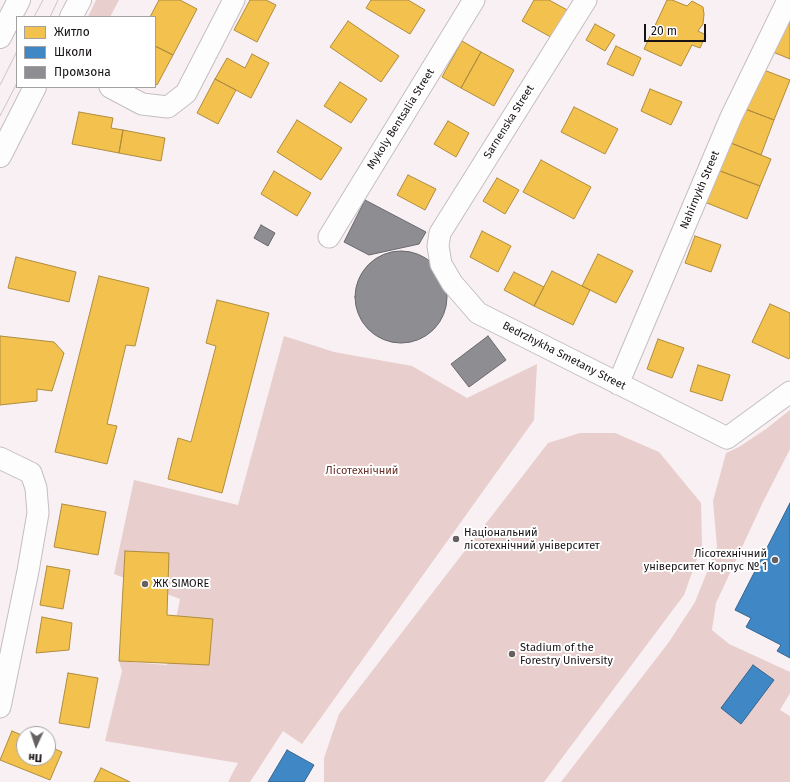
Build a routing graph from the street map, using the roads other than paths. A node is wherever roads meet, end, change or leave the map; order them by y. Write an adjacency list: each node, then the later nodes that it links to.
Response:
1 (19, 0): 8 (main road)
2 (80, 0): 7 (main road)
3 (234, 0): 10 (street)
4 (474, 0): 12 (street, Mykoly Bentsalia Street)
5 (586, 0): 13 (street, Sarnenska Street)
6 (788, 0): 14 (street, Nahirnykh Street)
7 (72, 16)
8 (0, 37)
9 (34, 88): 11 (main road)
10 (112, 88)
11 (0, 156)
12 (329, 237)
13 (438, 246): 14 (street, Bedrzhykha Smetany Street)
14 (618, 384): 15 (street, Bedrzhykha Smetany Street)
15 (790, 392)
16 (0, 458): 17 (street)
17 (0, 707)

